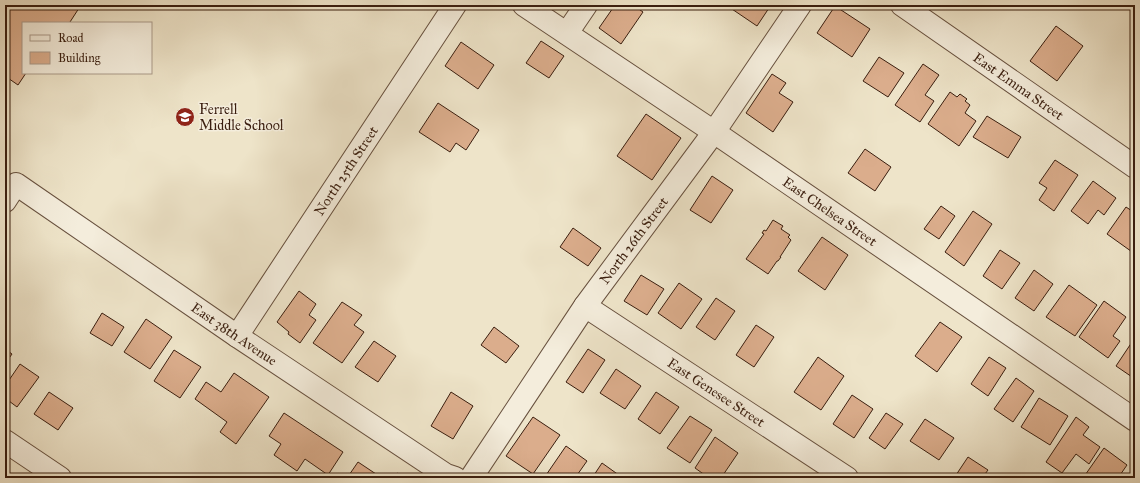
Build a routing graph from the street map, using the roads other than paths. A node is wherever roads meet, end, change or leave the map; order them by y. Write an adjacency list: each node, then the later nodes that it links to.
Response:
1 (455, 5): 11 (street, North 25th Street)
2 (524, 5): 6 (street, East Chelsea Street)
3 (586, 5): 6 (street)
4 (800, 5): 7 (street, North 26th Street)
5 (902, 5): 8 (street, East Emma Street)
6 (567, 33): 7 (street, East Chelsea Street)
7 (714, 132): 10 (street, North 26th Street); 12 (street, East Chelsea Street)
8 (1135, 167)
9 (11, 193): 11 (street, East 38th Avenue)
10 (585, 306): 16 (street, North 26th Street); 17 (street, East Genesee Street)
11 (237, 336): 15 (street, East 38th Avenue)
12 (1135, 420)
13 (5, 441): 14 (street)
14 (60, 478)
15 (455, 478)
16 (472, 478)
17 (847, 478)

